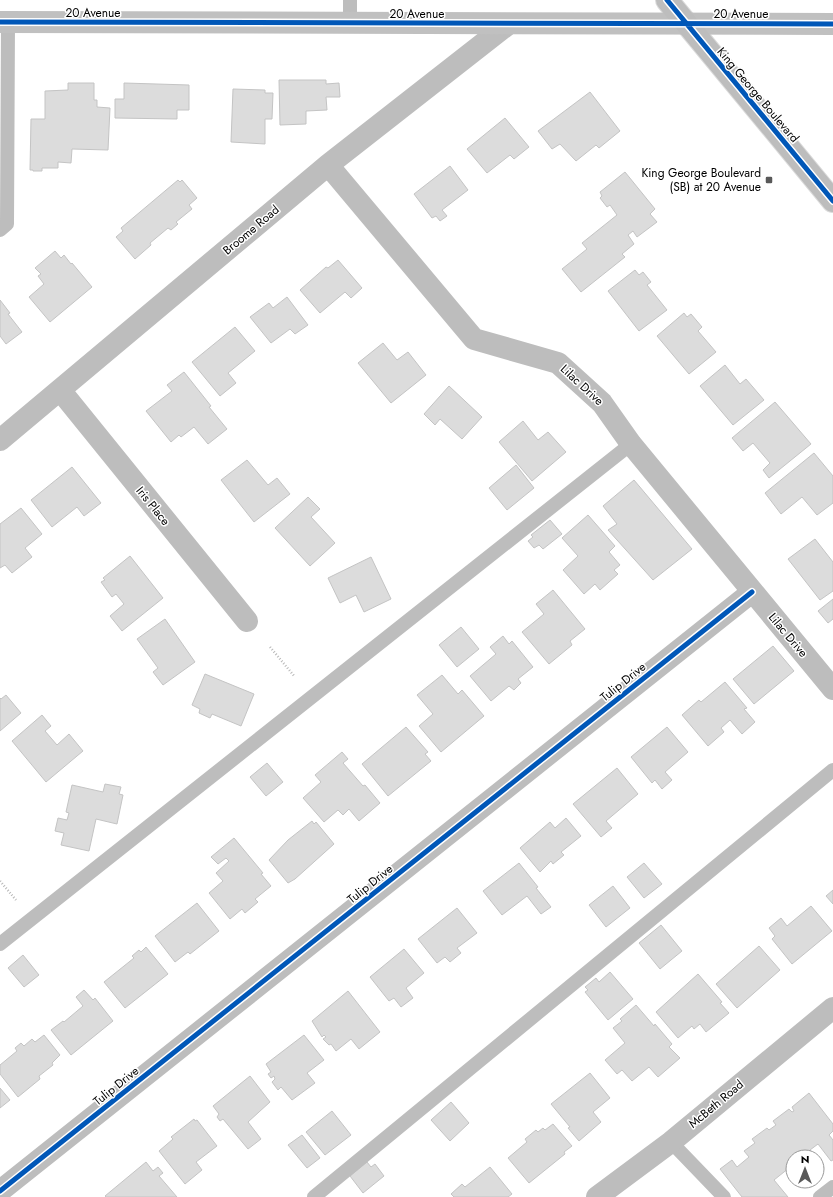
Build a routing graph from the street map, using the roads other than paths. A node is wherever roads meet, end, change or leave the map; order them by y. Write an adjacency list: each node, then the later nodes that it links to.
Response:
1 (350, 0): 4 (lane)
2 (667, 0): 6 (street, King George Boulevard)
3 (4, 22): 4 (street, 20 Avenue); 10 (lane)
4 (350, 24): 5 (street, 20 Avenue)
5 (507, 24): 6 (street, 20 Avenue); 8 (street, Broome Road)
6 (686, 24): 7 (street, 20 Avenue); 9 (street, King George Boulevard)
7 (833, 24)
8 (328, 165): 11 (street, Broome Road); 13 (street, Lilac Drive)
9 (833, 202)
10 (0, 230)
11 (60, 390): 12 (street, Broome Road); 15 (street, Iris Place)
12 (0, 440)
13 (630, 444): 14 (street, Lilac Drive); 18 (lane)
14 (752, 592): 16 (street, Lilac Drive); 22 (street, Tulip Drive)
15 (247, 621)
16 (833, 689)
17 (833, 770): 23 (lane)
18 (0, 944)
19 (833, 1008): 20 (street, McBeth Road)
20 (671, 1142): 24 (street, McBeth Road); 25 (lane)
21 (833, 1187): 26 (lane)
22 (0, 1191)
23 (314, 1197)
24 (597, 1197)
25 (724, 1197)
26 (820, 1197)

